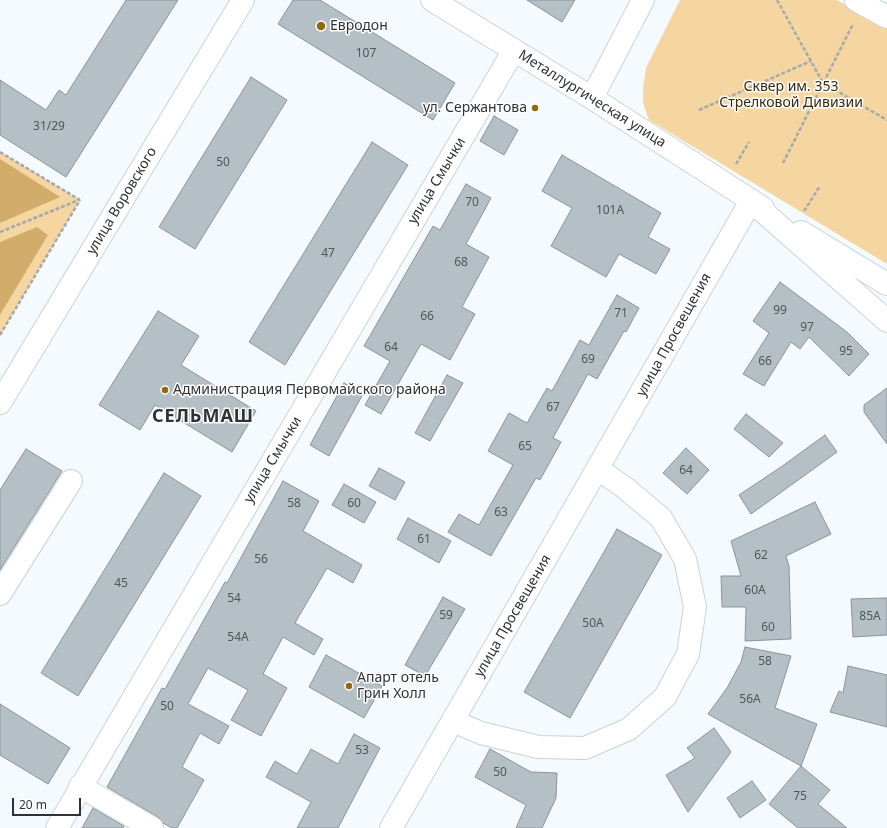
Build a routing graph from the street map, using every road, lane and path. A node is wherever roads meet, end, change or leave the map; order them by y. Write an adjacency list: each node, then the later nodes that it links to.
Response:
1 (243, 0): 21 (street, улица Воровского)
2 (432, 0): 7 (street, Металлургическая улица)
3 (643, 0): 10 (street)
4 (777, 0): 8 (path)
5 (859, 2): 6 (street); 9 (path)
6 (887, 17)
7 (514, 50): 10 (street, Металлургическая улица); 26 (street, улица Смычки)
8 (811, 60): 9 (path); 11 (path)
9 (823, 83): 12 (path); 14 (path)
10 (592, 98): 16 (street, Металлургическая улица)
11 (699, 110)
12 (887, 120)
13 (0, 152): 15 (path)
14 (783, 163)
15 (80, 200): 17 (path); 20 (path)
16 (751, 201): 18 (street, Металлургическая улица); 19 (street, Металлургическая улица); 22 (street, улица Просвещения)
17 (0, 232)
18 (887, 284)
19 (887, 321)
20 (0, 335)
21 (0, 403)
22 (598, 469): 25 (street, улица Просвещения); 25 (street)
23 (71, 481): 24 (street)
24 (0, 594)
25 (453, 721): 29 (street, улица Просвещения)
26 (80, 786): 27 (street, улица Смычки); 28 (street)
27 (57, 828)
28 (152, 828)
29 (391, 828)

